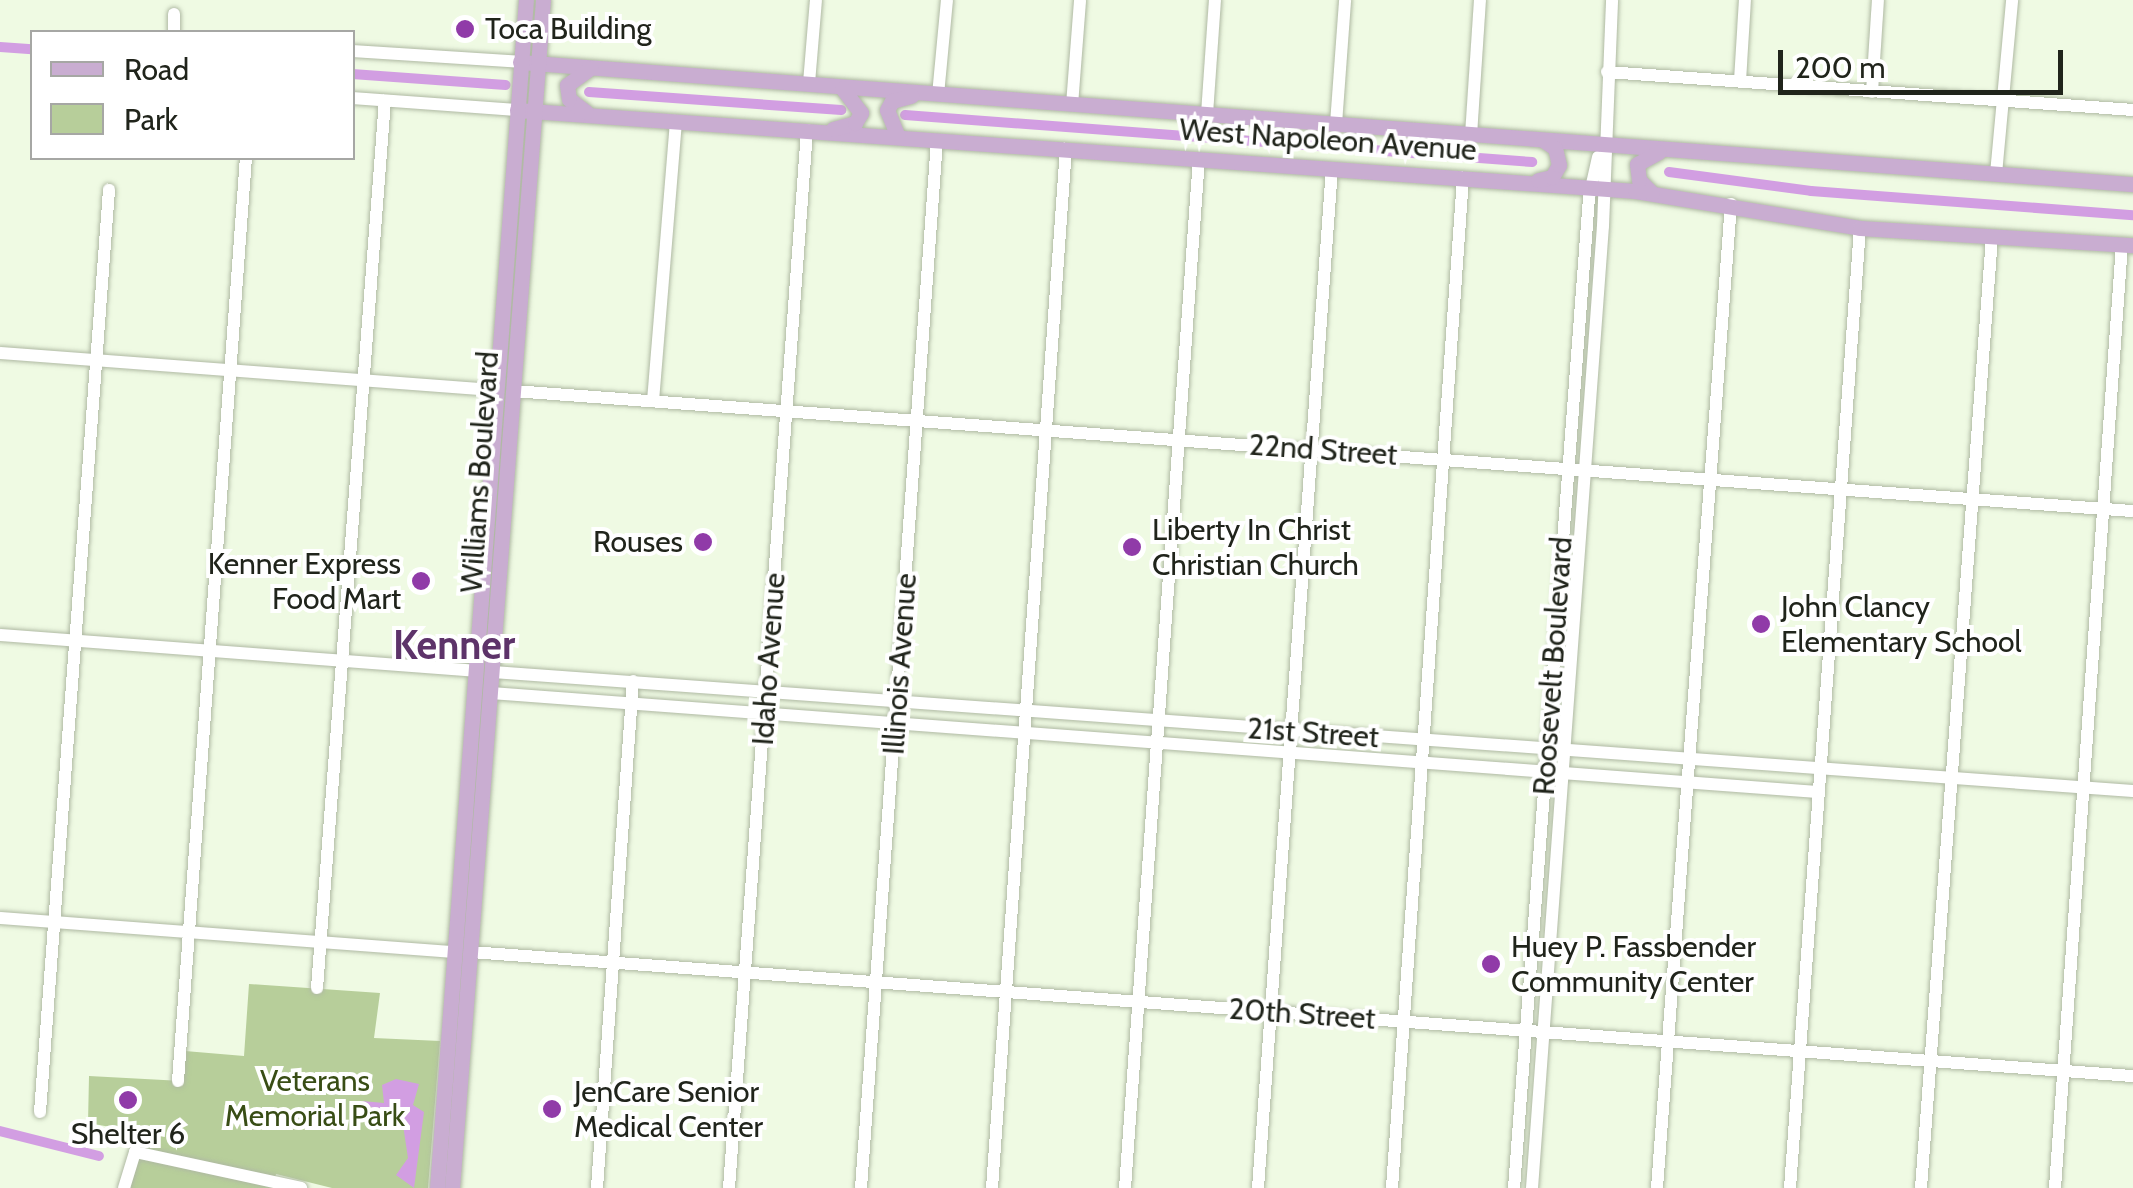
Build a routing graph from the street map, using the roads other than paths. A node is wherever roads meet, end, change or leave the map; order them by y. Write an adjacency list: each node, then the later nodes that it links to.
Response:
1 (526, 0): 16 (main road, Williams Boulevard)
2 (543, 0): 17 (main road, Williams Boulevard)
3 (816, 0): 21 (street)
4 (946, 0): 25 (street)
5 (1080, 0): 29 (street)
6 (1215, 0): 34 (street)
7 (1345, 0): 36 (street)
8 (1480, 0): 39 (street)
9 (1612, 0): 19 (street, Roosevelt Boulevard)
10 (1745, 0): 20 (street)
11 (1878, 0): 23 (street)
12 (2012, 0): 28 (street)
13 (174, 14): 14 (street)
14 (174, 30)
15 (355, 51): 16 (street)
16 (520, 62): 17 (main road, West Napoleon Avenue); 30 (main road, Williams Boulevard)
17 (538, 62): 18 (main road, West Napoleon Avenue); 31 (main road, Williams Boulevard)
18 (599, 65): 21 (main road, West Napoleon Avenue); 33 (main road)
19 (1607, 72): 20 (street); 43 (street, Roosevelt Boulevard)
20 (1740, 81): 23 (street)
21 (808, 83): 22 (main road, West Napoleon Avenue)
22 (840, 86): 24 (main road, West Napoleon Avenue); 38 (main road)
23 (1872, 92): 28 (street)
24 (920, 93): 25 (main road, West Napoleon Avenue); 40 (main road)
25 (938, 95): 29 (main road, West Napoleon Avenue)
26 (355, 98): 27 (street)
27 (385, 101): 30 (street); 63 (street)
28 (2004, 101): 32 (street); 49 (street)
29 (1072, 104): 34 (main road, West Napoleon Avenue)
30 (516, 110): 31 (main road, West Napoleon Avenue); 64 (main road, Williams Boulevard)
31 (534, 110): 33 (main road, West Napoleon Avenue); 64 (main road, Williams Boulevard)
32 (2133, 110)
33 (590, 114): 35 (main road, West Napoleon Avenue)
34 (1207, 114): 36 (main road, West Napoleon Avenue)
35 (676, 121): 37 (main road, West Napoleon Avenue); 65 (street)
36 (1336, 124): 39 (main road, West Napoleon Avenue)
37 (807, 130): 38 (main road, West Napoleon Avenue); 66 (street, Idaho Avenue)
38 (824, 132): 40 (main road, West Napoleon Avenue)
39 (1471, 135): 42 (main road, West Napoleon Avenue)
40 (898, 137): 41 (main road, West Napoleon Avenue)
41 (937, 140): 44 (main road, West Napoleon Avenue); 67 (street, Illinois Avenue)
42 (1543, 140): 43 (main road, West Napoleon Avenue); 51 (main road)
43 (1602, 144): 45 (main road, West Napoleon Avenue); 53 (street, Roosevelt Boulevard)
44 (1066, 149): 46 (main road, West Napoleon Avenue); 68 (street)
45 (1673, 150): 49 (main road, West Napoleon Avenue); 55 (main road)
46 (1199, 158): 48 (main road, West Napoleon Avenue); 69 (street)
47 (246, 160): 62 (street)
48 (1332, 169): 50 (main road, West Napoleon Avenue); 70 (street)
49 (1996, 174): 52 (main road, West Napoleon Avenue)
50 (1463, 177): 51 (main road, West Napoleon Avenue); 71 (street)
51 (1524, 183): 53 (main road, West Napoleon Avenue)
52 (2133, 184)
53 (1597, 188): 55 (main road, West Napoleon Avenue); 72 (street, Roosevelt Boulevard); 73 (street, Roosevelt Boulevard)
54 (109, 190): 61 (street)
55 (1652, 192): 56 (main road, West Napoleon Avenue)
56 (1731, 204): 57 (main road, West Napoleon Avenue); 74 (street)
57 (1860, 228): 58 (main road, West Napoleon Avenue); 75 (street)
58 (1992, 237): 59 (main road, West Napoleon Avenue); 76 (street)
59 (2128, 245): 77 (street)
60 (0, 354): 61 (street, 22nd Street)
61 (96, 360): 62 (street, 22nd Street); 81 (street)
62 (228, 370): 63 (street, 22nd Street); 82 (street)
63 (360, 379): 64 (street, 22nd Street); 83 (street)
64 (505, 390): 65 (street, 22nd Street); 80 (main road, Williams Boulevard); 84 (main road, Williams Boulevard)
65 (653, 401): 66 (street, 22nd Street)
66 (787, 411): 67 (street, 22nd Street); 86 (street, Idaho Avenue)
67 (917, 420): 68 (street, 22nd Street); 88 (street, Illinois Avenue)
68 (1048, 430): 69 (street, 22nd Street); 90 (street)
69 (1183, 440): 70 (street, 22nd Street); 92 (street)
70 (1316, 449): 71 (street, 22nd Street); 94 (street)
71 (1445, 459): 72 (street, 22nd Street); 96 (street)
72 (1568, 468): 73 (street, 22nd Street); 98 (street, Roosevelt Boulevard)
73 (1585, 470): 74 (street, 22nd Street); 99 (street, Roosevelt Boulevard)
74 (1708, 479): 75 (street, 22nd Street); 101 (street)
75 (1839, 488): 76 (street, 22nd Street); 103 (street)
76 (1971, 499): 77 (street, 22nd Street); 106 (street)
77 (2103, 509): 78 (street, 22nd Street); 108 (street)
78 (2133, 511)
79 (0, 634): 81 (street, 21st Street)
80 (479, 638): 84 (main road, Williams Boulevard); 87 (main road)
81 (79, 640): 82 (street, 21st Street); 112 (street)
82 (210, 650): 83 (street, 21st Street); 113 (street)
83 (339, 660): 84 (street, 21st Street); 114 (street)
84 (484, 672): 85 (street, 21st Street); 87 (main road, Williams Boulevard); 115 (main road, Williams Boulevard)
85 (633, 681): 86 (street, 21st Street); 89 (street)
86 (768, 692): 88 (street, 21st Street); 91 (street, Idaho Avenue)
87 (491, 693): 89 (street, 21st Street); 115 (main road, Williams Boulevard)
88 (898, 702): 90 (street, 21st Street); 93 (street, Illinois Avenue)
89 (632, 704): 91 (street, 21st Street); 116 (street)
90 (1028, 712): 92 (street, 21st Street); 95 (street)
91 (766, 714): 93 (street, 21st Street); 117 (street, Idaho Avenue)
92 (1159, 721): 94 (street, 21st Street); 97 (street)
93 (896, 724): 95 (street, 21st Street); 118 (street, Illinois Avenue)
94 (1292, 731): 96 (street, 21st Street); 100 (street)
95 (1027, 734): 97 (street, 21st Street); 120 (street)
96 (1424, 741): 98 (street, 21st Street); 102 (street)
97 (1158, 744): 100 (street, 21st Street); 121 (street)
98 (1548, 748): 99 (street, 21st Street); 104 (street, Roosevelt Boulevard)
99 (1564, 750): 101 (street, 21st Street); 105 (street, Roosevelt Boulevard)
100 (1291, 752): 102 (street, 21st Street); 122 (street)
101 (1688, 761): 103 (street, 21st Street); 107 (street)
102 (1422, 762): 104 (street, 21st Street); 123 (street)
103 (1818, 770): 106 (street, 21st Street); 110 (street)
104 (1546, 771): 105 (street, 21st Street); 124 (street, Roosevelt Boulevard)
105 (1563, 772): 107 (street, 21st Street); 125 (street, Roosevelt Boulevard)
106 (1949, 778): 108 (street, 21st Street); 128 (street)
107 (1686, 782): 110 (street, 21st Street); 126 (street)
108 (2084, 788): 109 (street, 21st Street); 129 (street)
109 (2133, 791)
110 (1816, 792): 127 (street)
111 (0, 918): 112 (street, 20th Street)
112 (58, 922): 113 (street, 20th Street); 132 (street)
113 (189, 932): 114 (street, 20th Street); 131 (street)
114 (320, 942): 115 (street, 20th Street); 119 (street)
115 (463, 952): 116 (street, 20th Street); 135 (main road, Williams Boulevard); 136 (main road)
116 (615, 962): 117 (street, 20th Street); 137 (street)
117 (746, 972): 118 (street, 20th Street); 138 (street, Idaho Avenue)
118 (877, 982): 120 (street, 20th Street); 139 (street, Illinois Avenue)
119 (317, 988)
120 (1007, 992): 121 (street, 20th Street); 140 (street)
121 (1138, 1002): 122 (street, 20th Street); 141 (street)
122 (1271, 1012): 123 (street, 20th Street); 142 (street)
123 (1403, 1021): 124 (street, 20th Street); 143 (street)
124 (1526, 1031): 125 (street, 20th Street); 144 (street, Roosevelt Boulevard)
125 (1544, 1032): 126 (street, 20th Street); 145 (street, Roosevelt Boulevard)
126 (1666, 1040): 127 (street, 20th Street); 146 (street)
127 (1800, 1050): 128 (street, 20th Street); 147 (street)
128 (1929, 1061): 129 (street, 20th Street); 148 (street)
129 (2063, 1070): 130 (street, 20th Street); 149 (street)
130 (2133, 1076)
131 (178, 1081)
132 (40, 1112)
133 (125, 1181): 134 (street)
134 (302, 1188)
135 (437, 1188)
136 (452, 1188)
137 (597, 1188)
138 (728, 1188)
139 (861, 1188)
140 (992, 1188)
141 (1125, 1188)
142 (1258, 1188)
143 (1392, 1188)
144 (1514, 1188)
145 (1532, 1188)
146 (1657, 1188)
147 (1790, 1188)
148 (1920, 1188)
149 (2055, 1188)

